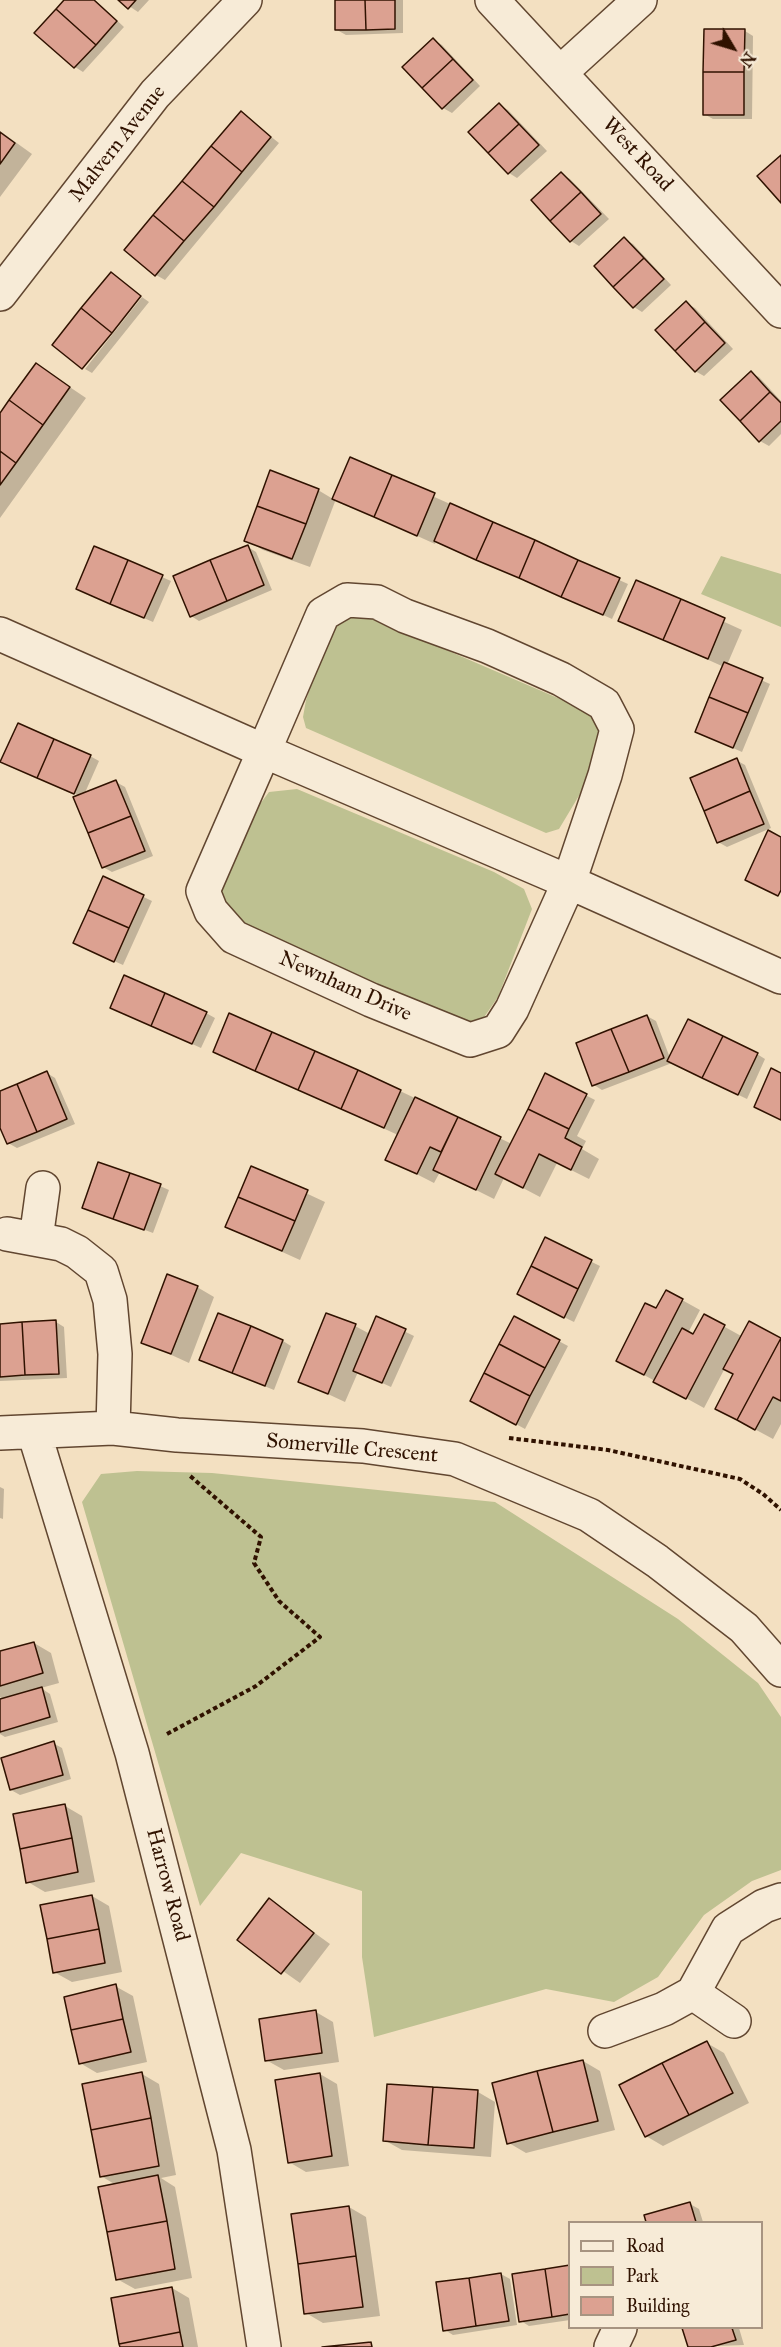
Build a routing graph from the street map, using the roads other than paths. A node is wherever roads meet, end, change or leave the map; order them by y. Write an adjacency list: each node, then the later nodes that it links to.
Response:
1 (245, 0): 5 (street, Malvern Avenue)
2 (492, 0): 4 (street, West Road)
3 (640, 0): 4 (street)
4 (561, 72): 6 (street, West Road)
5 (0, 294)
6 (781, 311)
7 (0, 634): 8 (street)
8 (264, 751): 9 (street); 9 (street, Newnham Drive); 9 (street, Newnham Drive)
9 (569, 882): 10 (street)
10 (781, 977)
11 (43, 1188): 12 (street)
12 (113, 1428): 13 (street, Somerville Crescent); 15 (street, Somerville Crescent)
13 (34, 1432): 14 (street, Somerville Crescent); 21 (street, Harrow Road)
14 (0, 1433)
15 (781, 1670)
16 (781, 1900): 17 (street)
17 (693, 1993): 18 (street); 19 (street)
18 (734, 2021)
19 (605, 2031)
20 (620, 2329): 22 (street)
21 (264, 2347)
22 (611, 2347)

